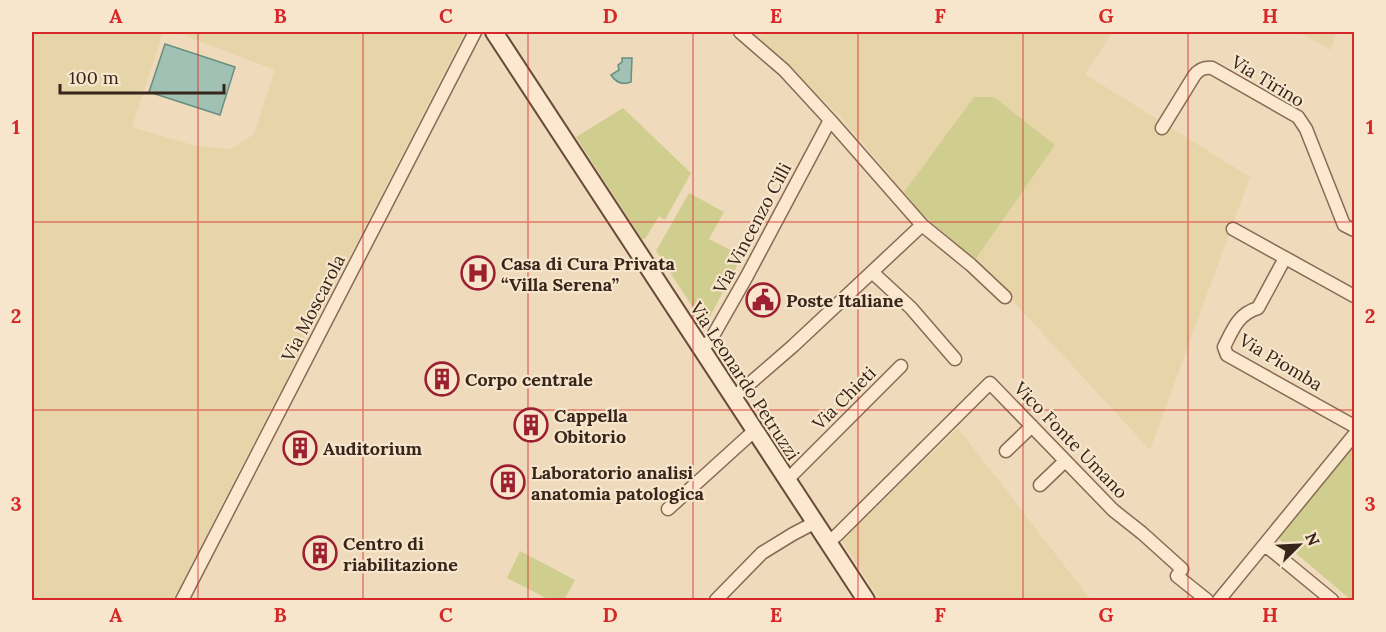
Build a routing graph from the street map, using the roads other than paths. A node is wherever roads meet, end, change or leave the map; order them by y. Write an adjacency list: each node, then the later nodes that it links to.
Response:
1 (475, 32): 29 (street, Via Moscarola)
2 (494, 32): 13 (main road, Via Leonardo Petruzzi)
3 (740, 32): 4 (street)
4 (830, 120): 6 (street); 13 (street, Via Vincenzo Cilli)
5 (1162, 128): 8 (street, Via Tirino)
6 (921, 225): 10 (street); 12 (street)
7 (1233, 229): 9 (street)
8 (1354, 230)
9 (1285, 258): 11 (street); 18 (street, Via Piomba)
10 (872, 272): 14 (street); 16 (street)
11 (1354, 296)
12 (1005, 297)
13 (701, 349): 16 (main road, Via Leonardo Petruzzi)
14 (956, 358)
15 (901, 366): 23 (street, Via Chieti)
16 (733, 398): 19 (main road, Via Leonardo Petruzzi)
17 (1032, 426): 21 (street); 22 (street, Vico Fonte Umano); 27 (street, Vico Fonte Umano)
18 (1354, 426)
19 (754, 430): 23 (main road, Via Leonardo Petruzzi); 25 (street)
20 (1354, 435): 28 (street)
21 (1006, 451)
22 (1065, 461): 24 (street); 32 (street, Vico Fonte Umano)
23 (786, 480): 26 (main road, Via Leonardo Petruzzi)
24 (1040, 485)
25 (668, 509)
26 (814, 523): 27 (main road, Via Leonardo Petruzzi); 30 (street)
27 (827, 543): 31 (main road, Via Leonardo Petruzzi)
28 (1265, 545): 33 (street); 34 (street)
29 (182, 600)
30 (716, 600)
31 (866, 600)
32 (1207, 600)
33 (1219, 600)
34 (1332, 600)

